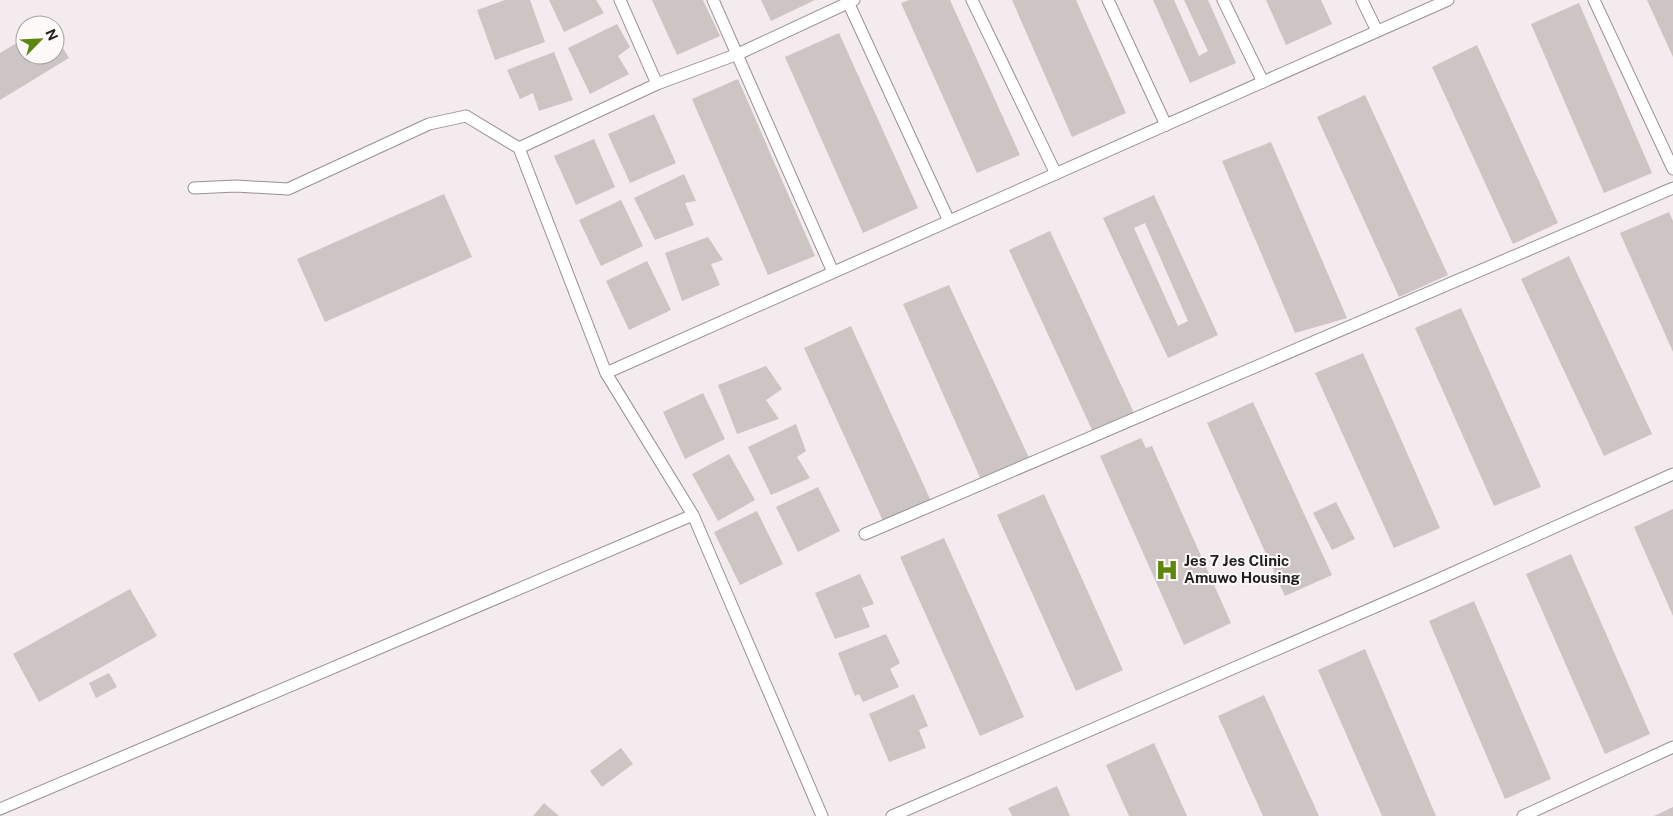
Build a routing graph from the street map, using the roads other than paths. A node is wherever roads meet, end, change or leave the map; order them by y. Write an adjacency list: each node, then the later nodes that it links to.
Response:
1 (620, 0): 13 (lane)
2 (713, 0): 11 (lane)
3 (972, 0): 17 (lane)
4 (1108, 0): 14 (lane)
5 (1223, 0): 12 (lane)
6 (1362, 0): 10 (lane)
7 (1448, 0): 10 (lane)
8 (1594, 0): 16 (lane)
9 (850, 1): 11 (lane); 20 (lane)
10 (1377, 31): 12 (lane)
11 (738, 54): 13 (lane); 21 (lane)
12 (1263, 82): 14 (lane)
13 (657, 84): 15 (lane)
14 (1166, 125): 17 (lane)
15 (519, 148): 18 (lane); 22 (lane)
16 (1673, 169)
17 (1056, 174): 20 (lane)
18 (194, 188)
19 (1673, 188): 25 (lane)
20 (949, 221): 21 (lane)
21 (833, 272): 22 (lane)
22 (606, 373): 24 (lane)
23 (1673, 474): 29 (lane)
24 (693, 515): 27 (lane); 28 (lane)
25 (865, 534)
26 (1673, 747): 30 (lane)
27 (0, 809)
28 (822, 816)
29 (892, 816)
30 (1523, 816)

